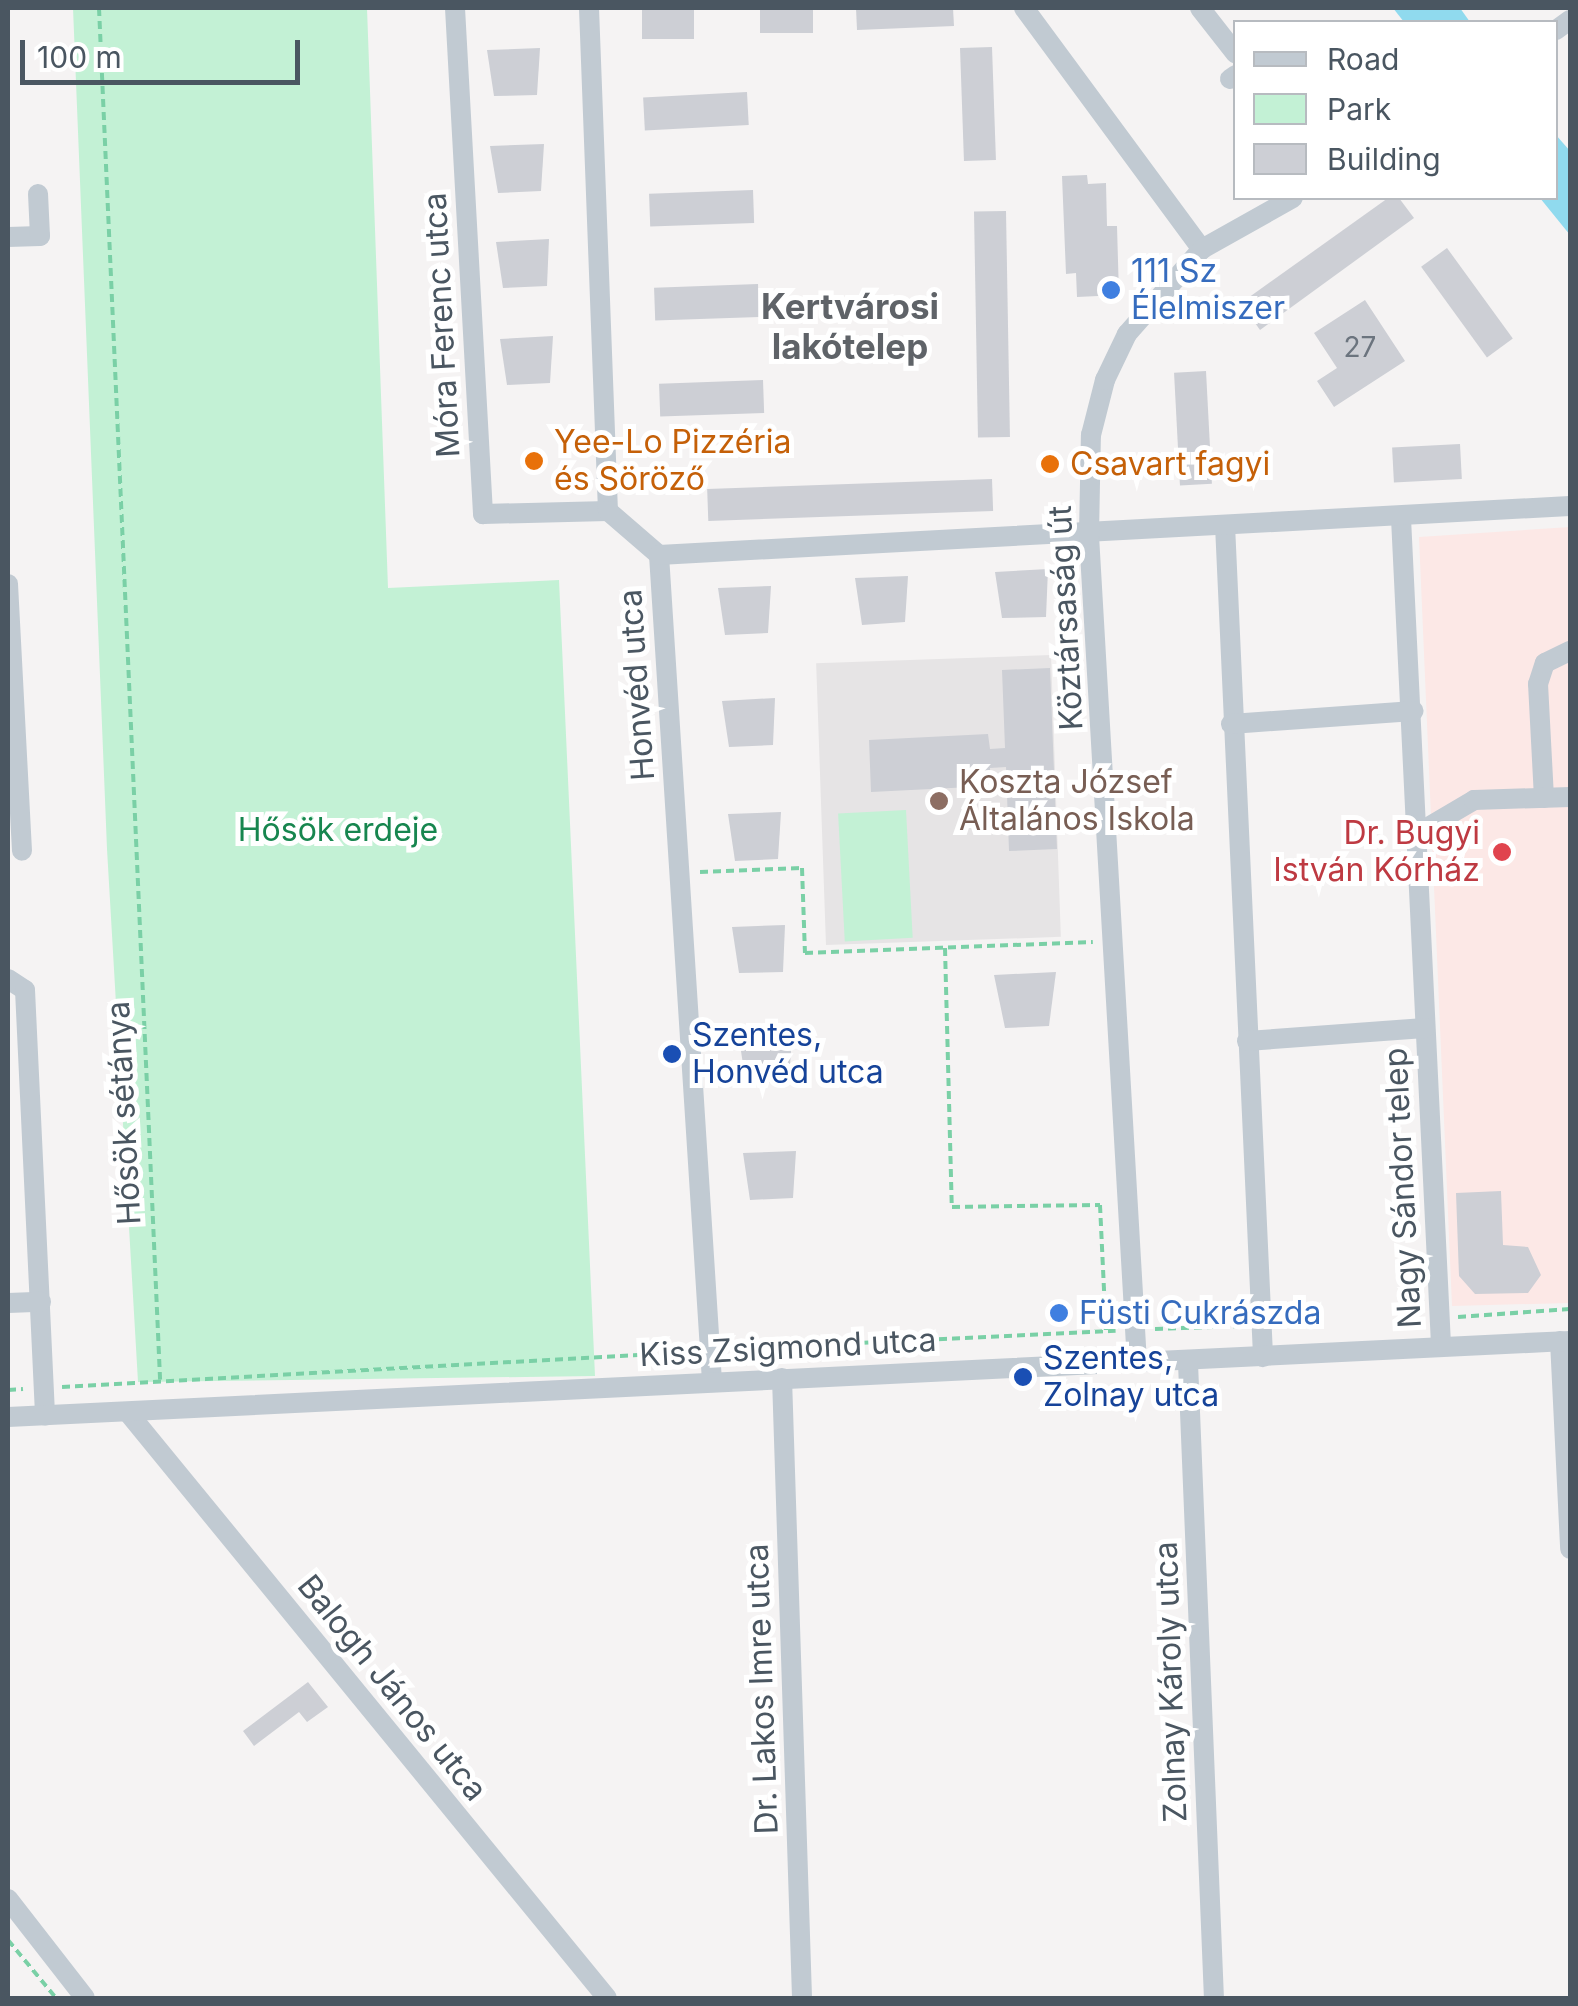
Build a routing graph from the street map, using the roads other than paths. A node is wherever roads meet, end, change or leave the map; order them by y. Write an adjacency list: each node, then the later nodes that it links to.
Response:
1 (455, 8): 11 (street, Móra Ferenc utca)
2 (589, 8): 11 (street)
3 (1024, 8): 9 (street)
4 (1200, 8): 5 (street)
5 (1233, 50)
6 (38, 194): 8 (street)
7 (1290, 200): 9 (street, Köztársaság út)
8 (8, 238)
9 (1202, 249): 14 (street, Köztársaság út)
10 (1570, 506): 12 (street)
11 (608, 511): 15 (street, Honvéd utca)
12 (1401, 518): 13 (street); 18 (street, Nagy Sándor telep)
13 (1226, 525): 14 (street); 19 (street)
14 (1089, 534): 15 (street); 32 (street, Köztársaság út)
15 (659, 556): 35 (street, Honvéd utca)
16 (8, 584): 23 (street)
17 (1570, 651): 21 (street)
18 (1414, 710): 19 (street); 22 (street, Nagy Sándor telep)
19 (1231, 724): 26 (street)
20 (1570, 797): 21 (street)
21 (1544, 798): 22 (street)
22 (1418, 833): 25 (street, Nagy Sándor telep)
23 (22, 852)
24 (8, 979): 27 (street)
25 (1424, 1028): 26 (street, Nagy Sándor telep); 29 (street, Nagy Sándor telep)
26 (1247, 1041): 31 (street)
27 (41, 1302): 28 (street); 37 (street)
28 (8, 1303)
29 (1441, 1339): 30 (street, Kiss Zsigmond utca); 31 (street, Kiss Zsigmond utca)
30 (1565, 1341): 39 (street)
31 (1263, 1357): 33 (street, Kiss Zsigmond utca)
32 (1136, 1362): 33 (street, Kiss Zsigmond utca); 34 (street, Kiss Zsigmond utca)
33 (1188, 1363): 44 (street, Zolnay Károly utca)
34 (782, 1378): 35 (street, Kiss Zsigmond utca); 43 (street, Dr. Lakos Imre utca)
35 (712, 1381): 36 (street, Kiss Zsigmond utca)
36 (130, 1415): 37 (street, Kiss Zsigmond utca); 42 (street, Balogh János utca)
37 (45, 1416): 38 (street, Kiss Zsigmond utca)
38 (8, 1418)
39 (1570, 1550)
40 (8, 1899): 41 (street)
41 (85, 1998)
42 (607, 1998)
43 (802, 1998)
44 (1214, 1998)

